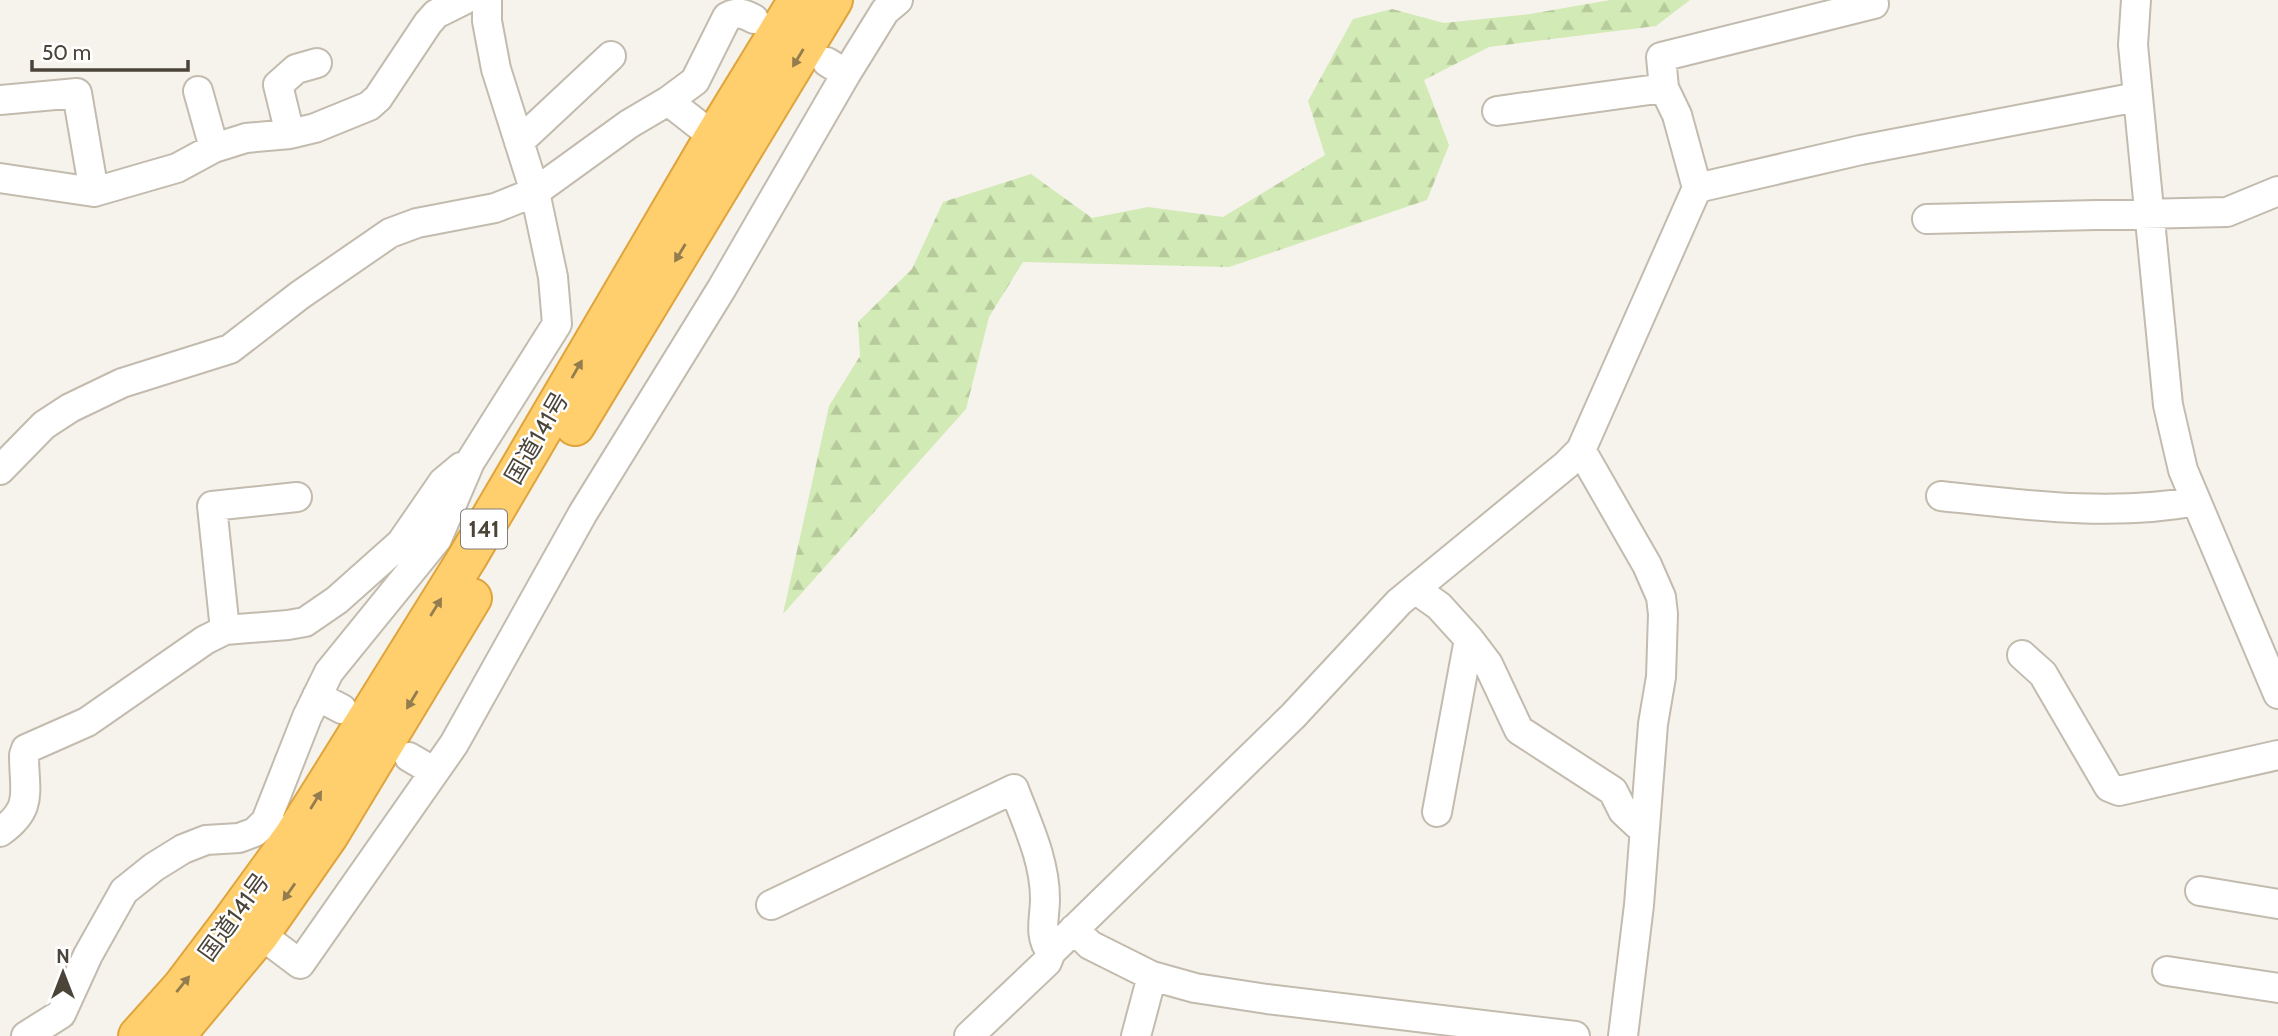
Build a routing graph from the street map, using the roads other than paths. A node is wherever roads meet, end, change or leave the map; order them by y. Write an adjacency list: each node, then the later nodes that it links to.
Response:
1 (464, 0): 17 (street)
2 (487, 0): 19 (street)
3 (798, 0): 18 (highway, 国道141号 / 141)
4 (833, 0): 49 (highway, 国道141号 / 141, one-way to 49)
5 (898, 0): 49 (street)
6 (2136, 0): 13 (street)
7 (1874, 4): 11 (street)
8 (754, 19): 15 (street)
9 (611, 56): 19 (street)
10 (317, 63): 17 (street)
11 (1664, 88): 16 (street); 22 (street)
12 (198, 92): 20 (street)
13 (2137, 97): 22 (street); 26 (street)
14 (0, 100): 24 (street)
15 (668, 101): 18 (street); 25 (street)
16 (1497, 111)
17 (290, 134): 20 (street)
18 (714, 137): 34 (highway, 国道141号 / 141, one-way to 18)
19 (519, 142): 25 (street)
20 (214, 148): 24 (street)
21 (0, 178): 24 (street)
22 (1697, 188): 28 (street)
23 (2278, 191): 26 (street)
24 (94, 192)
25 (535, 192): 29 (street); 30 (street)
26 (2150, 214): 27 (street); 33 (street)
27 (1927, 219)
28 (1581, 450): 35 (street); 42 (street)
29 (470, 462): 34 (street); 36 (street)
30 (0, 470)
31 (1941, 496): 33 (street)
32 (297, 497): 36 (street)
33 (2196, 501): 39 (street)
34 (452, 549): 43 (highway, 国道141号 / 141, one-way to 34); 43 (street)
35 (1415, 589): 37 (street); 48 (street)
36 (225, 630): 44 (street)
37 (1469, 639): 41 (street); 42 (street)
38 (2022, 655): 40 (street)
39 (2278, 693)
40 (2278, 755)
41 (1437, 812)
42 (1644, 827): 60 (street)
43 (279, 829): 55 (street); 56 (highway, 国道141号 / 141, one-way to 43)
44 (0, 832)
45 (2200, 891): 46 (street)
46 (2278, 904)
47 (771, 905): 50 (street)
48 (1074, 929): 50 (street); 52 (street)
49 (260, 934): 57 (highway, 国道141号 / 141)
50 (1051, 952): 54 (street)
51 (2167, 971): 53 (street)
52 (1152, 976): 58 (street); 59 (street)
53 (2278, 988)
54 (976, 1034)
55 (26, 1036)
56 (138, 1036)
57 (175, 1036)
58 (1136, 1036)
59 (1575, 1036)
60 (1623, 1036)

